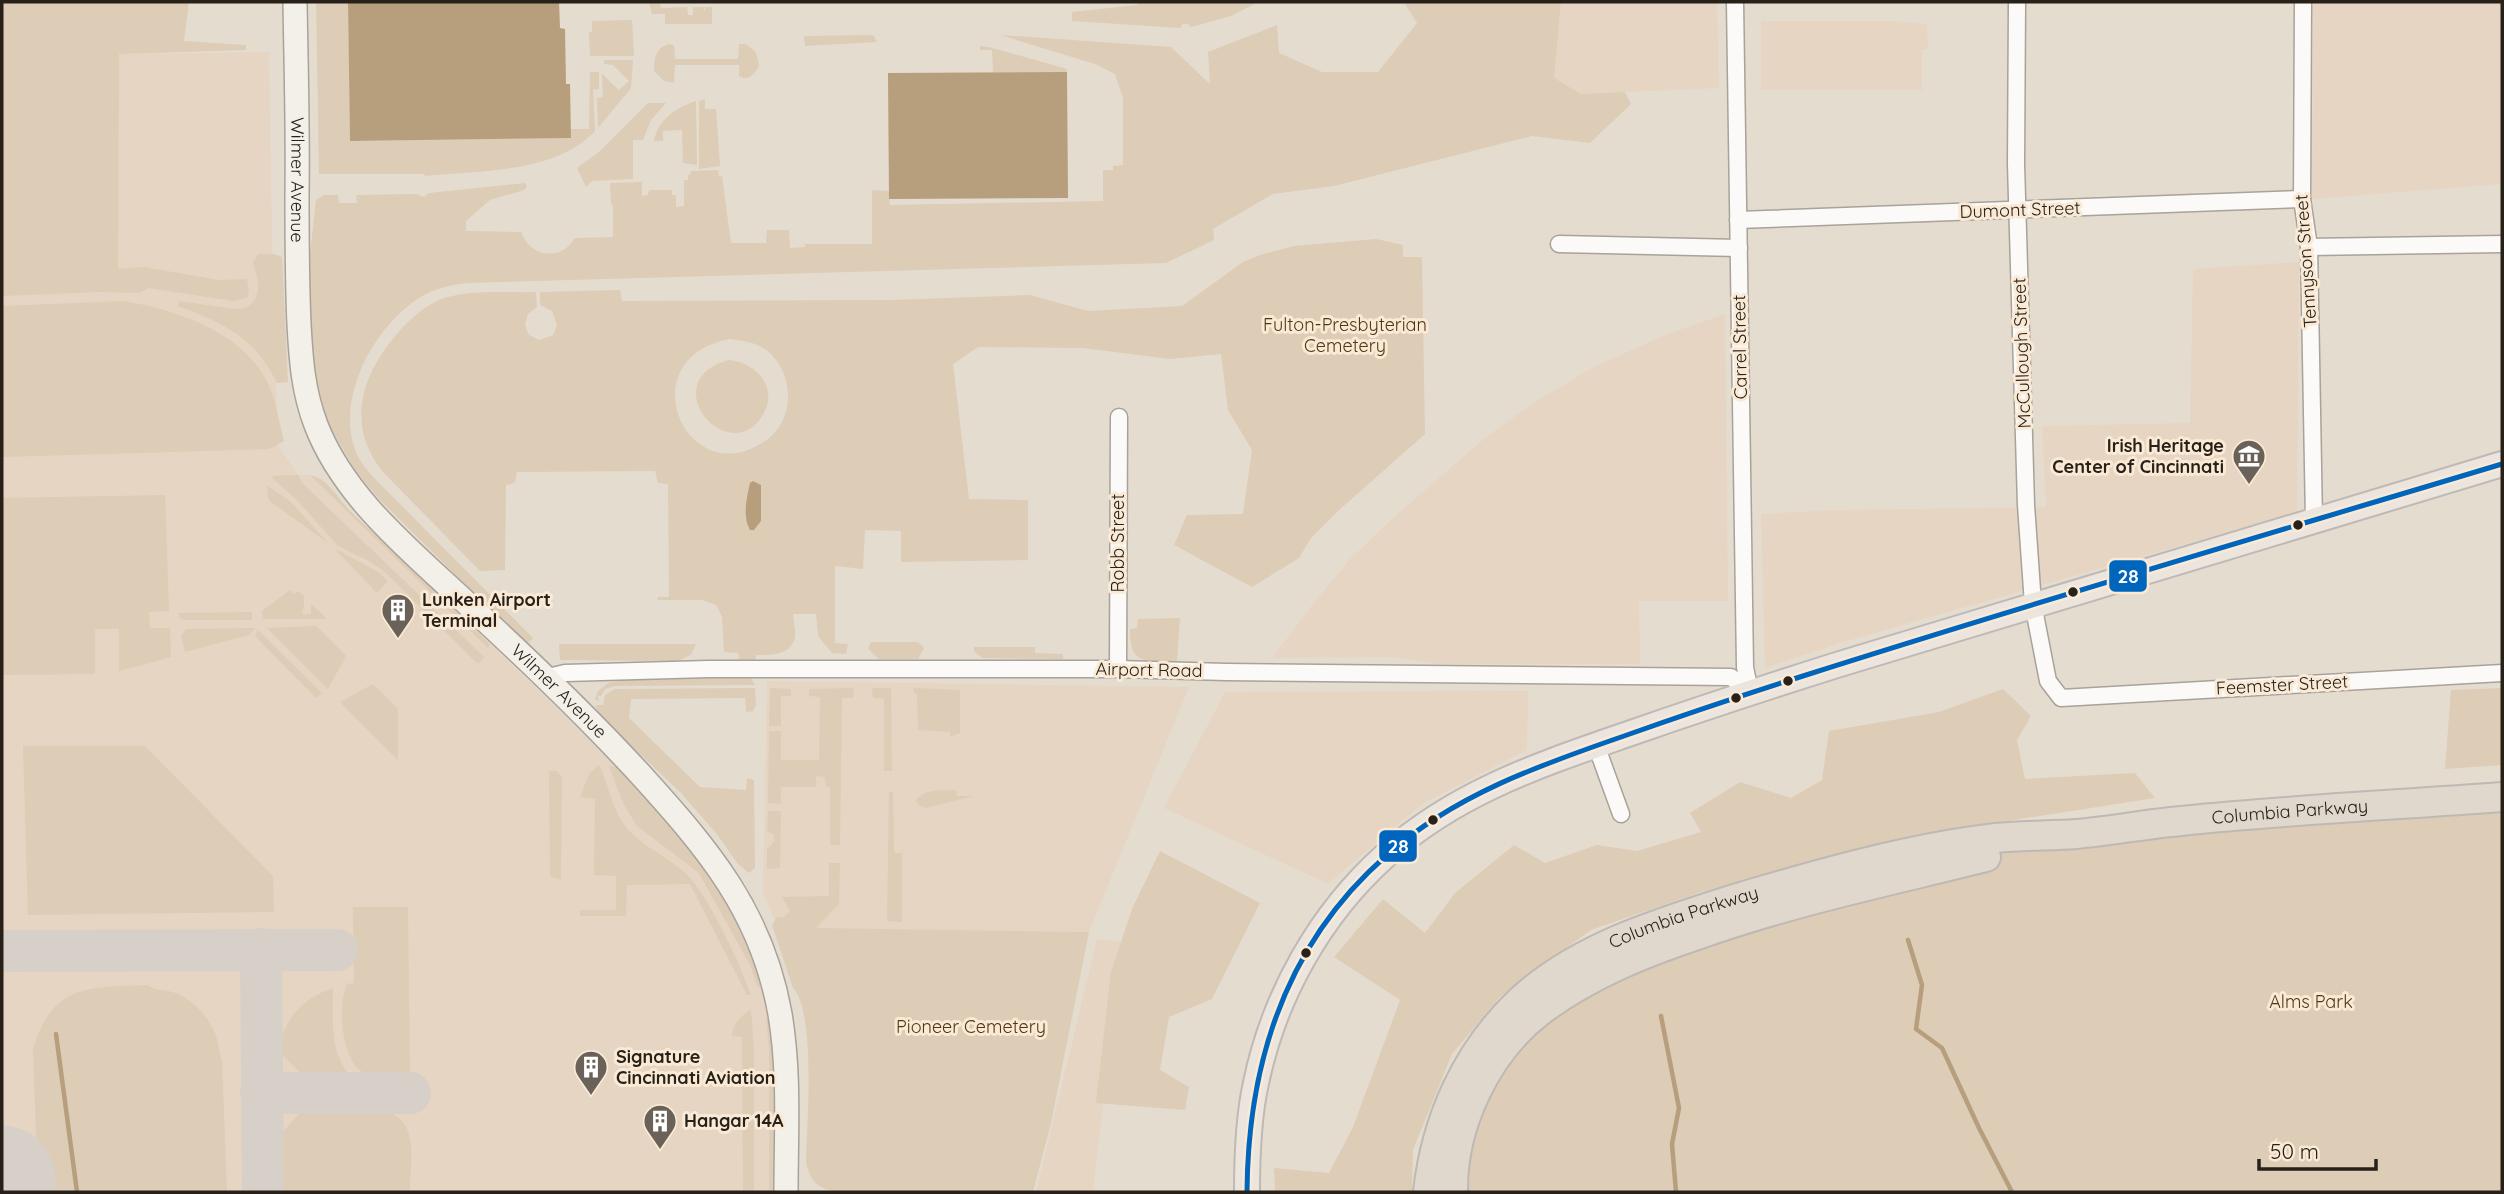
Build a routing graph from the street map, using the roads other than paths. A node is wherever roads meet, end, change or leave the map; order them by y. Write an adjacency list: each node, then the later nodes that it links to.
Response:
1 (295, 2): 18 (street, Wilmer Avenue)
2 (1735, 2): 7 (street, Carrel Street)
3 (2017, 2): 6 (street, McCullough Street)
4 (2303, 2): 5 (street, Tennyson Street)
5 (2302, 199): 6 (street, Dumont Street); 10 (street, Tennyson Street)
6 (2018, 209): 7 (street, Dumont Street); 15 (street, McCullough Street)
7 (1738, 220): 11 (street, Carrel Street)
8 (1559, 244): 11 (street)
9 (2502, 244): 10 (street)
10 (2309, 247): 14 (street, Tennyson Street)
11 (1739, 248): 19 (street, Carrel Street)
12 (1119, 417): 16 (street, Robb Street)
13 (2502, 464): 14 (main road)
14 (2314, 521): 15 (main road)
15 (2032, 604): 19 (main road); 20 (street, McCullough Street)
16 (1118, 669): 18 (street, Airport Road); 19 (street, Airport Road)
17 (2502, 673): 20 (street, Feemster Street)
18 (544, 678): 25 (street, Wilmer Avenue)
19 (1750, 692): 21 (main road)
20 (2061, 698)
21 (1596, 745): 23 (street); 26 (main road)
22 (2502, 797): 24 (highway, Columbia Parkway)
23 (1621, 814)
24 (2077, 834): 27 (highway, Columbia Parkway); 28 (highway, Columbia Parkway)
25 (786, 1192)
26 (1247, 1192)
27 (1428, 1192)
28 (1452, 1192)

